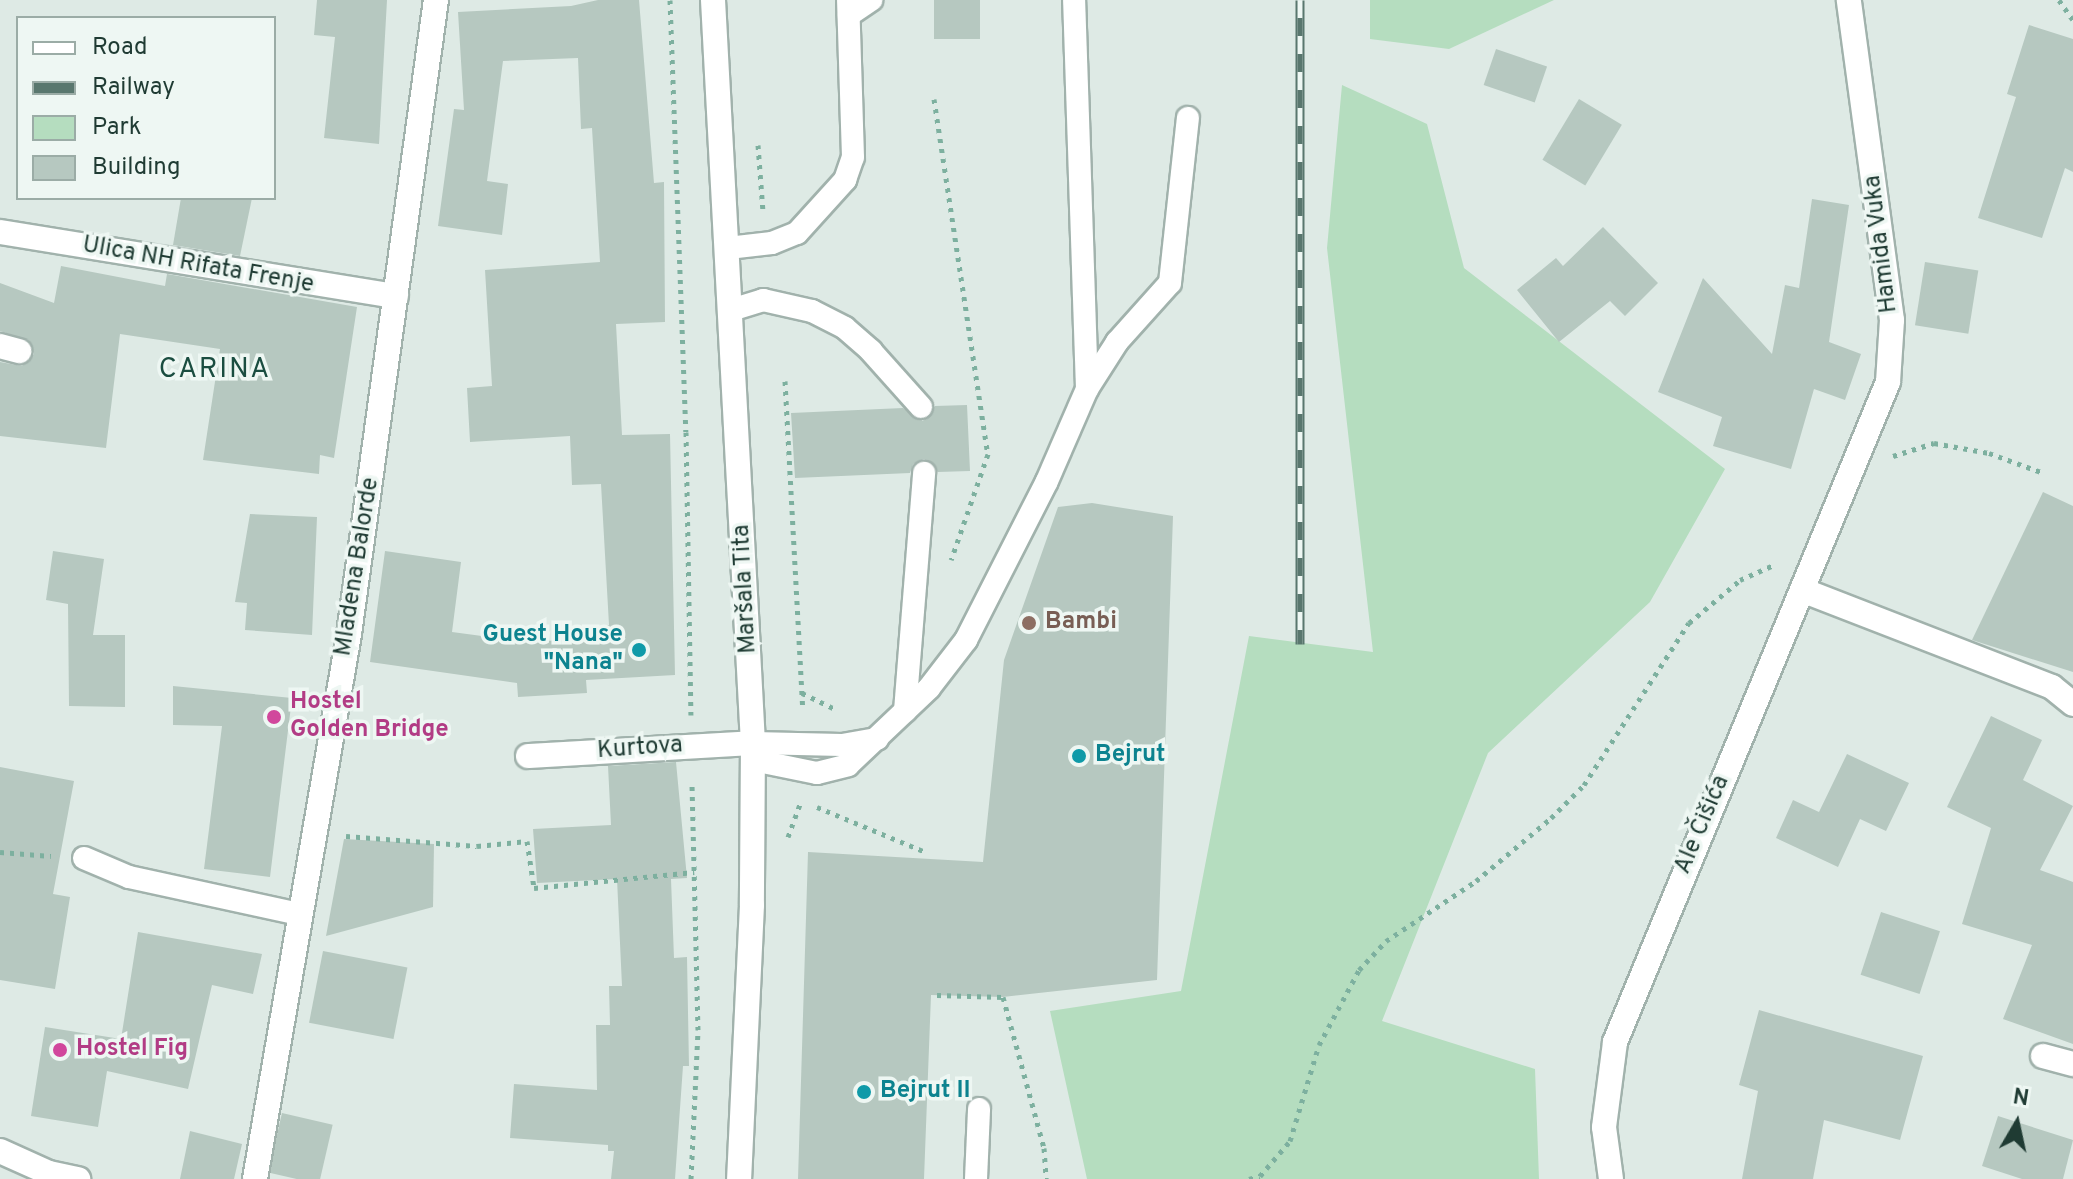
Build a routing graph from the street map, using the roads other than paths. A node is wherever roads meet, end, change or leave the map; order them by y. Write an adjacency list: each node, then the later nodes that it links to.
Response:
1 (436, 0): 10 (street, Mladena Balorde)
2 (713, 0): 9 (street, Maršala Tita)
3 (871, 0): 6 (lane)
4 (1074, 0): 12 (lane)
5 (1849, 0): 15 (street, Hamida Vuka)
6 (848, 8): 9 (lane)
7 (1188, 118): 12 (lane)
8 (0, 232): 10 (street, Ulica NH Rifata Frenje)
9 (728, 248): 11 (street, Maršala Tita)
10 (396, 296): 22 (street, Mladena Balorde)
11 (731, 310): 13 (lane); 19 (street, Maršala Tita)
12 (1087, 389): 18 (lane)
13 (921, 407)
14 (924, 473): 18 (lane)
15 (1847, 482): 16 (street, Ale Čišića)
16 (1802, 590): 17 (street); 31 (street, Ale Čišića)
17 (2073, 704)
18 (905, 711): 19 (lane)
19 (753, 751): 20 (street, Kurtova); 29 (street, Maršala Tita)
20 (528, 756)
21 (84, 858): 22 (lane)
22 (299, 914): 28 (street, Mladena Balorde)
23 (2043, 1056): 24 (street)
24 (2073, 1064)
25 (979, 1109): 30 (lane)
26 (0, 1151): 27 (street)
27 (78, 1179)
28 (255, 1179)
29 (739, 1179)
30 (976, 1179)
31 (1611, 1179)

